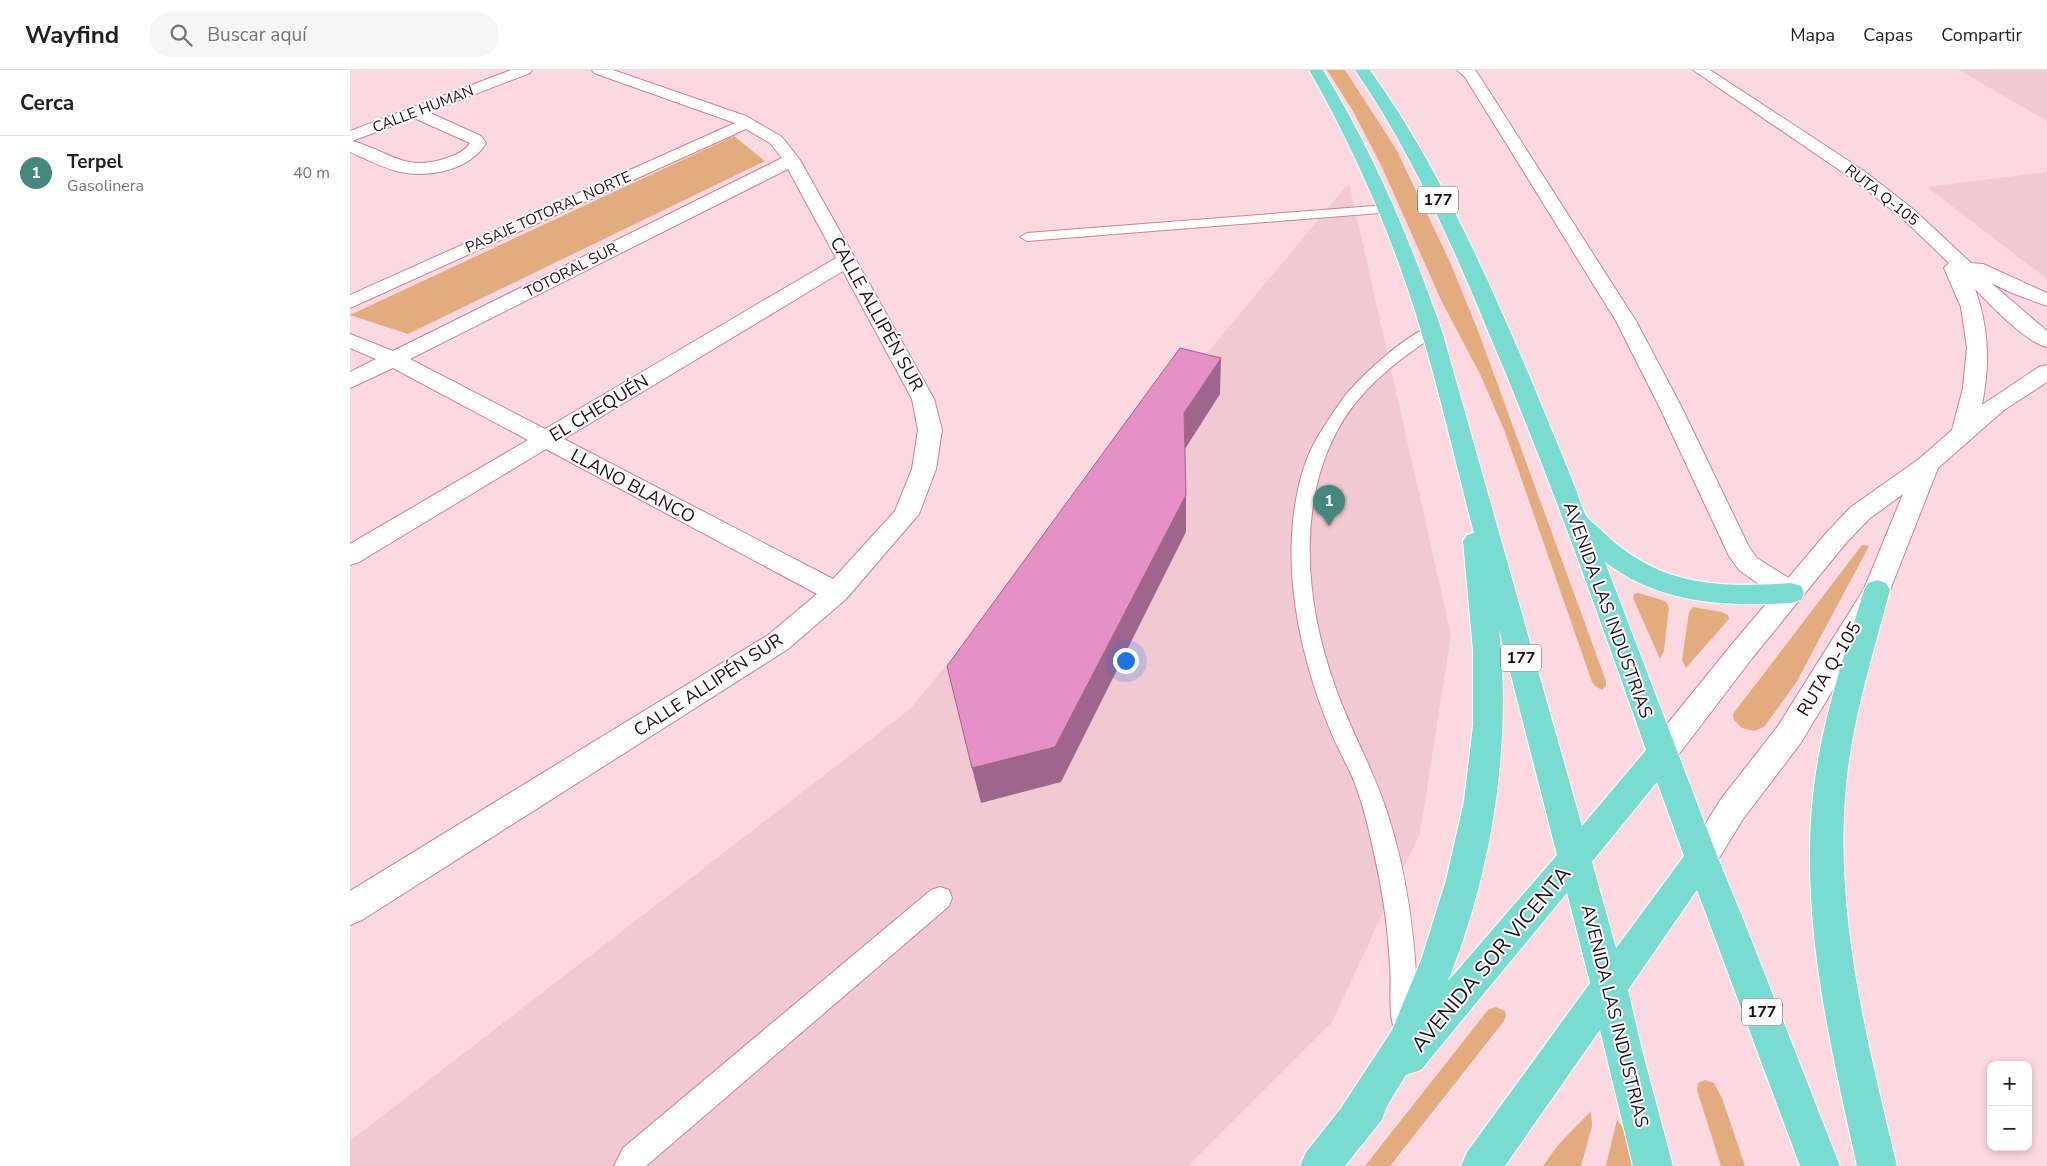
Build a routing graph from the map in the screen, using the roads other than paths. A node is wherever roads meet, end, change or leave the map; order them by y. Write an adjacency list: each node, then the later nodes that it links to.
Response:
1 (525, 70): 7 (street, CALLE HUMAN)
2 (599, 70): 8 (street, CALLE ALLIPÉN SUR)
3 (1316, 70): 12 (main road, AVENIDA LAS INDUSTRIAS / 177)
4 (1362, 70): 28 (main road, AVENIDA LAS INDUSTRIAS / 177)
5 (1700, 70): 14 (street, RUTA Q-105)
6 (1471, 71): 32 (street)
7 (414, 112): 9 (street, CALLE HUMAN); 10 (street)
8 (747, 123): 11 (street, CALLE ALLIPÉN SUR); 17 (street, PASAJE TOTORAL NORTE)
9 (350, 137)
10 (350, 146)
11 (792, 160): 15 (street, CALLE ALLIPÉN SUR); 21 (street, TOTORAL SUR)
12 (1387, 209): 13 (lane); 18 (main road, AVENIDA LAS INDUSTRIAS / 177)
13 (1027, 237)
14 (1940, 244): 16 (street); 20 (street, RUTA Q-105); 24 (street)
15 (847, 260): 25 (street, EL CHEQUÉN); 31 (street, CALLE ALLIPÉN SUR)
16 (2047, 300)
17 (350, 302)
18 (1432, 331): 26 (main road, AVENIDA LAS INDUSTRIAS / 177); 39 (lane)
19 (350, 340): 21 (street, LLANO BLANCO)
20 (2047, 341)
21 (393, 359): 23 (street, TOTORAL SUR); 25 (street, LLANO BLANCO)
22 (2047, 372): 24 (street, RUTA Q-105)
23 (350, 381)
24 (1964, 430): 27 (street, RUTA Q-105)
25 (546, 440): 29 (street, EL CHEQUÉN); 31 (street, LLANO BLANCO)
26 (1467, 457): 35 (main road, AVENIDA LAS INDUSTRIAS / 177); 39 (main road)
27 (1927, 464): 30 (street, RUTA Q-105); 32 (street, RUTA Q-105)
28 (1572, 510): 32 (main road); 33 (main road, AVENIDA LAS INDUSTRIAS / 177)
29 (350, 556)
30 (1877, 590): 34 (street, RUTA Q-105); 46 (main road)
31 (836, 592): 37 (street, CALLE ALLIPÉN SUR)
32 (1791, 593): 33 (street, RUTA Q-105)
33 (1662, 753): 34 (main road, AVENIDA LAS INDUSTRIAS / 177); 35 (main road, AVENIDA SOR VICENTA)
34 (1701, 858): 38 (main road); 45 (main road, AVENIDA LAS INDUSTRIAS / 177)
35 (1576, 860): 38 (main road, AVENIDA LAS INDUSTRIAS / 177); 40 (main road, AVENIDA SOR VICENTA)
36 (940, 898): 41 (lane)
37 (350, 909)
38 (1610, 986): 43 (main road); 44 (main road, AVENIDA LAS INDUSTRIAS / 177)
39 (1405, 1044): 40 (main road)
40 (1356, 1120): 42 (main road, AVENIDA SOR VICENTA)
41 (629, 1166)
42 (1320, 1166)
43 (1481, 1166)
44 (1653, 1166)
45 (1820, 1166)
46 (1877, 1166)

